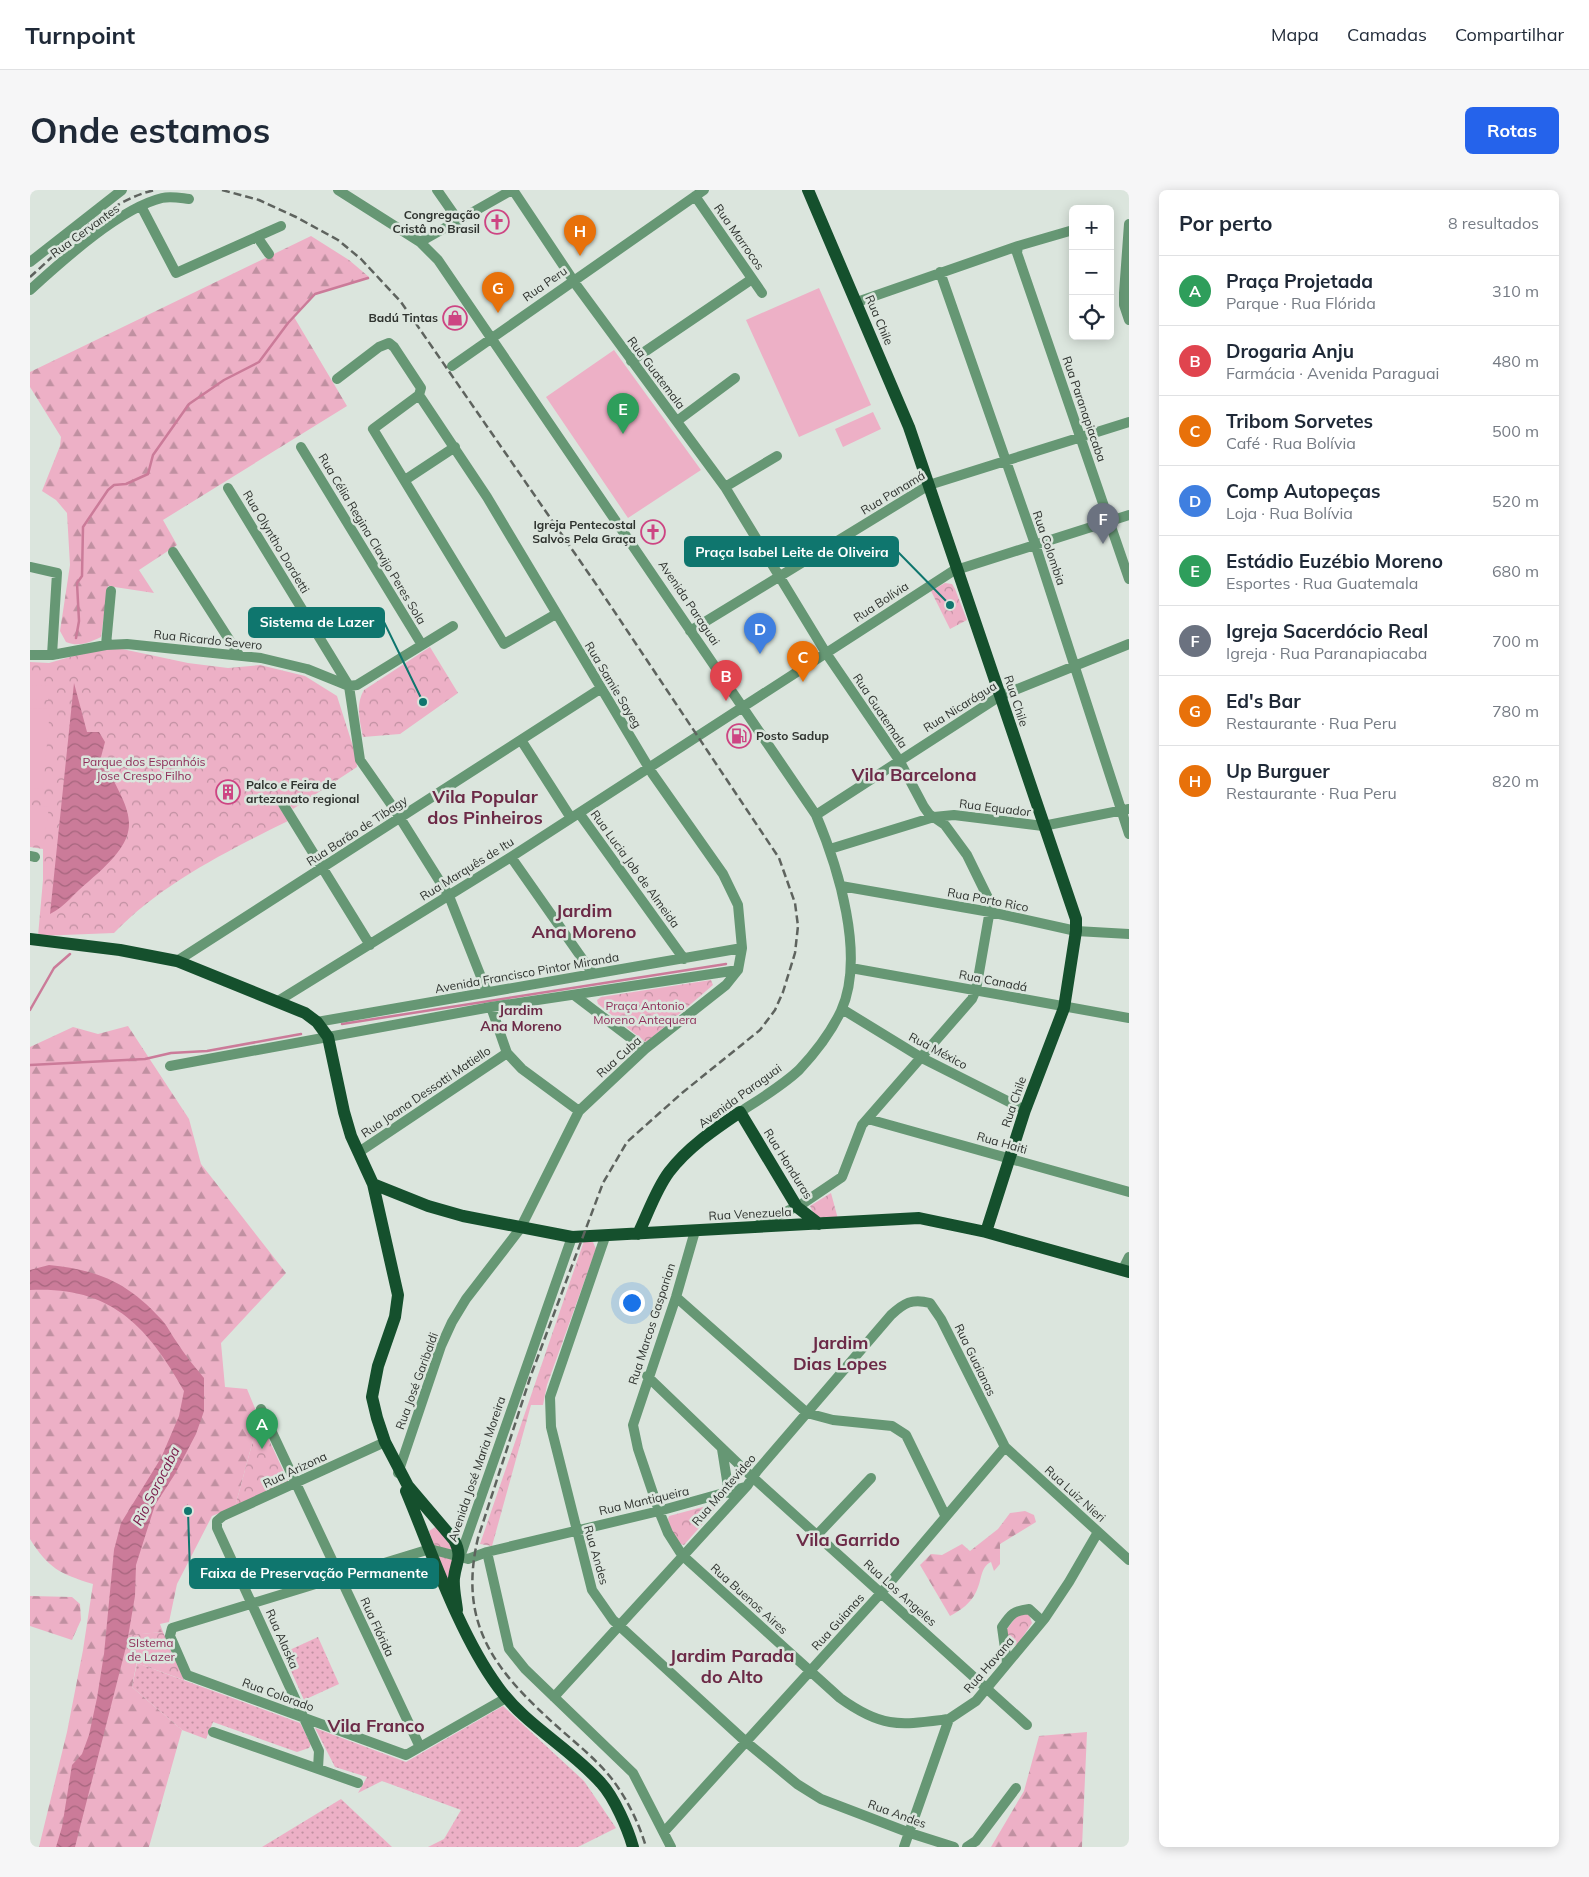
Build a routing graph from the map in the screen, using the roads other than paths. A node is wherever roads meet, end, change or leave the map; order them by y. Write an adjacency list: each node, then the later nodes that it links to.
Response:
1 (122, 190): 18 (street, Rua Cervantes)
2 (338, 190): 15 (street, Avenida Paraguai)
3 (436, 190): 10 (street)
4 (513, 190): 10 (street); 21 (street, Rua Guatemala)
5 (704, 190): 7 (street, Rua Peru)
6 (808, 190): 24 (main road, Rua Chile)
7 (695, 196): 20 (street, Rua Marrocos); 21 (street, Rua Peru)
8 (188, 199): 9 (street, Rua Cervantes)
9 (141, 206): 14 (street); 22 (street, Rua Cervantes)
10 (458, 220): 15 (street)
11 (1129, 224): 25 (street)
12 (281, 226): 14 (street)
13 (1069, 231): 16 (street)
14 (258, 238): 17 (street)
15 (420, 242): 26 (street, Avenida Paraguai)
16 (1018, 246): 19 (street); 34 (street, Rua Paranapiacaba)
17 (269, 254)
18 (30, 262)
19 (940, 272): 24 (street); 38 (street, Rua Colombia)
20 (752, 278): 23 (street, Rua Marrocos); 27 (street)
21 (573, 280): 26 (street, Rua Peru); 27 (street, Rua Guatemala)
22 (30, 290)
23 (762, 293)
24 (856, 302): 40 (main road, Rua Chile)
25 (1129, 320)
26 (492, 338): 28 (street, Rua Peru); 54 (street, Avenida Paraguai)
27 (631, 362): 32 (street, Rua Guatemala)
28 (452, 366)
29 (735, 378): 32 (street)
30 (337, 379): 31 (street, Rua Samie Sayeg)
31 (419, 395): 36 (street, Rua Samie Sayeg); 39 (street)
32 (677, 422): 41 (street, Rua Guatemala)
33 (1129, 422): 34 (street, Rua Panamá)
34 (1080, 438): 38 (street, Rua Panamá); 44 (street, Rua Paranapiacaba)
35 (301, 447): 57 (street, Rua Célia Regina Clavijo Peres Sola)
36 (455, 447): 39 (street); 52 (street, Rua Samie Sayeg)
37 (777, 456): 41 (street)
38 (1006, 461): 40 (street, Rua Panamá); 45 (street, Rua Colombia)
39 (405, 480): 52 (street)
40 (929, 485): 48 (main road, Rua Chile); 49 (street, Rua Panamá)
41 (724, 487): 49 (street, Rua Guatemala)
42 (228, 488): 63 (street, Rua Olyntho Dordetti)
43 (1129, 515): 44 (street, Rua Bolívia)
44 (1110, 521): 45 (street, Rua Bolívia); 50 (street, Rua Paranapiacaba)
45 (1035, 544): 48 (street, Rua Bolívia); 62 (street, Rua Colombia)
46 (173, 552): 61 (street)
47 (30, 567): 60 (street)
48 (958, 568): 58 (street, Rua Bolívia); 65 (main road, Rua Chile)
49 (780, 577): 54 (street, Rua Panamá); 58 (street, Rua Guatemala)
50 (1129, 579)
51 (111, 591): 56 (street)
52 (556, 614): 64 (street, Rua Samie Sayeg)
53 (452, 626): 57 (street)
54 (690, 631): 66 (street, Avenida Paraguai)
55 (1129, 644): 62 (street, Rua Nicarágua)
56 (106, 645): 60 (street, Rua Ricardo Severo); 61 (street, Rua Ricardo Severo)
57 (422, 645): 63 (street)
58 (826, 653): 66 (street, Rua Bolívia); 68 (street, Rua Guatemala)
59 (30, 655): 60 (street, Rua Ricardo Severo)
60 (52, 655)
61 (239, 655): 63 (street, Rua Ricardo Severo)
62 (1074, 664): 65 (street, Rua Nicarágua); 71 (street, Rua Colombia)
63 (349, 686): 75 (street)
64 (600, 689): 67 (street, Rua Barão de Tibagy); 69 (street, Rua Samie Sayeg)
65 (1000, 696): 68 (street, Rua Nicarágua); 76 (main road, Rua Chile)
66 (744, 707): 69 (street, Rua Marquês de Itu); 73 (street, Avenida Paraguai)
67 (521, 740): 72 (street, Rua Lucia Job de Almeida); 75 (street, Rua Barão de Tibagy)
68 (899, 760): 73 (street, Rua Nicarágua); 74 (street, Rua Guatemala)
69 (649, 768): 72 (street, Rua Marquês de Itu); 89 (street)
70 (283, 804): 80 (street)
71 (1125, 809): 76 (street, Rua Equador); 77 (street, Rua Colombia)
72 (575, 815): 79 (street, Rua Marquês de Itu); 87 (street, Rua Lucia Job de Almeida)
73 (816, 815): 78 (street, Avenida Paraguai)
74 (934, 817): 76 (street, Rua Equador); 78 (street, Rua Equador); 83 (street, Rua Guatemala)
75 (400, 818): 80 (street, Rua Barão de Tibagy); 82 (street)
76 (1043, 826): 84 (main road, Rua Chile)
77 (1129, 834)
78 (830, 849): 81 (street, Avenida Paraguai)
79 (511, 857): 82 (street, Rua Marquês de Itu); 90 (street)
80 (322, 868): 88 (street); 92 (street, Rua Barão de Tibagy)
81 (842, 886): 83 (street, Rua Porto Rico); 94 (street, Avenida Paraguai)
82 (449, 896): 88 (street, Rua Marquês de Itu); 97 (street)
83 (990, 912): 84 (street, Rua Porto Rico); 99 (street, Rua Guatemala)
84 (1076, 931): 85 (street, Rua Porto Rico); 105 (main road, Rua Chile)
85 (1129, 934)
86 (30, 939): 92 (main road)
87 (670, 940): 91 (street, Rua Lucia Job de Almeida); 93 (street, Rua Lucia Job de Almeida)
88 (370, 944): 103 (street, Rua Marquês de Itu)
89 (742, 948): 91 (street, Avenida Francisco Pintor Miranda); 95 (street)
90 (578, 952): 96 (street); 98 (street)
91 (684, 958): 93 (street, Avenida Francisco Pintor Miranda)
92 (178, 961): 103 (main road)
93 (658, 963): 96 (street, Avenida Francisco Pintor Miranda)
94 (851, 968): 99 (street, Rua Canadá); 106 (street, Avenida Paraguai)
95 (738, 970): 101 (street); 110 (street, Rua Cuba)
96 (593, 974): 98 (street, Avenida Francisco Pintor Miranda)
97 (481, 976): 100 (street); 102 (street)
98 (571, 978): 100 (street, Avenida Francisco Pintor Miranda)
99 (976, 990): 105 (street, Rua Canadá); 112 (street, Rua Guatemala)
100 (487, 992): 102 (street, Avenida Francisco Pintor Miranda)
101 (574, 995): 104 (street); 110 (street)
102 (469, 996): 108 (street, Avenida Francisco Pintor Miranda)
103 (278, 1001): 108 (main road)
104 (491, 1007): 109 (street); 111 (street)
105 (1064, 1008): 107 (street, Rua Canadá); 115 (main road, Rua Chile)
106 (842, 1009): 112 (street, Rua México); 116 (street, Avenida Paraguai)
107 (1129, 1018)
108 (317, 1022): 109 (main road)
109 (328, 1037): 113 (street); 118 (main road)
110 (646, 1050): 114 (street, Rua Cuba)
111 (506, 1052): 114 (street); 118 (street, Rua Joana Dessotti Matiello)
112 (922, 1058): 115 (street, Rua México); 117 (street, Rua Guatemala)
113 (170, 1066)
114 (579, 1110): 125 (street, Rua Cuba)
115 (1025, 1110): 119 (main road, Rua Chile)
116 (740, 1112): 122 (main road, Rua Honduras); 128 (main road, Avenida Paraguai)
117 (868, 1119): 119 (street, Rua Haiti); 122 (street, Rua Guatemala)
118 (359, 1152): 120 (main road)
119 (1010, 1158): 121 (street, Rua Haiti); 127 (main road, Rua Chile)
120 (373, 1184): 125 (main road, Rua Venezuela); 139 (main road)
121 (1129, 1192)
122 (797, 1207): 123 (main road, Rua Honduras); 124 (street, Rua Guatemala)
123 (819, 1224): 124 (main road, Rua Venezuela); 127 (main road, Rua Venezuela)
124 (750, 1228): 126 (main road, Rua Venezuela)
125 (520, 1229): 129 (main road, Rua Venezuela); 142 (street, Rua José Garibaldi)
126 (695, 1231): 128 (main road, Rua Venezuela); 133 (street, Rua Marcos Gasparian)
127 (986, 1232): 132 (main road, Rua Venezuela)
128 (638, 1234): 130 (main road, Rua Venezuela)
129 (572, 1237): 130 (main road, Rua Venezuela); 158 (street, Avenida José Maria Moreira)
130 (605, 1237): 151 (street, Rua Andes)
131 (1129, 1257): 132 (street)
132 (1126, 1270)
133 (676, 1297): 135 (street, Rua Marcos Gasparian); 137 (street)
134 (911, 1300): 137 (street, Rua Montevideo); 140 (street, Rua Guaianas)
135 (648, 1376): 138 (street, Rua Marcos Gasparian); 141 (street, Rua Los Angeles)
136 (261, 1409): 145 (street, Rua Flórida)
137 (807, 1413): 144 (street, Rua Montevideo); 148 (street)
138 (633, 1425): 147 (street, Rua Buenos Aires)
139 (385, 1442): 142 (main road); 145 (street, Rua Arizona)
140 (1005, 1447): 148 (street, Rua Guianas); 152 (street, Rua Luiz Nieri)
141 (722, 1449): 144 (street, Rua Los Angeles); 146 (street)
142 (398, 1470): 150 (main road); 153 (main road)
143 (871, 1478): 154 (street)
144 (751, 1482): 146 (street, Rua Mantiqueira); 154 (street, Rua Los Angeles); 157 (street, Rua Montevideo)
145 (296, 1484): 149 (street, Rua Arizona); 160 (street, Rua Flórida)
146 (729, 1493): 147 (street, Rua Mantiqueira)
147 (659, 1511): 151 (street, Rua Mantiqueira); 157 (street, Rua Buenos Aires)
148 (945, 1515): 161 (street, Rua Guianas)
149 (217, 1522): 162 (street, Rua Alaska)
150 (442, 1525): 153 (main road); 158 (main road)
151 (575, 1530): 156 (street, Rua Mantiqueira); 165 (street, Rua Andes)
152 (1098, 1532): 159 (street, Rua Luiz Nieri); 164 (street, Rua Havana)
153 (424, 1534): 155 (main road)
154 (817, 1535): 161 (street, Rua Los Angeles)
155 (430, 1549): 158 (street); 160 (street); 163 (main road)
156 (487, 1552): 158 (street, Avenida José Maria Moreira); 169 (street)
157 (682, 1555): 165 (street, Rua Montevideo); 167 (street, Rua Buenos Aires)
158 (460, 1557): 163 (main road)
159 (1129, 1560)
160 (340, 1576): 162 (street); 176 (street, Rua Flórida)
161 (881, 1593): 167 (street, Rua Guianas); 168 (street, Rua Los Angeles)
162 (252, 1603): 171 (street, Rua Alaska); 171 (street, Rua Colorado)
163 (457, 1610): 170 (main road)
164 (1042, 1621): 166 (street, Rua Havana); 166 (street)
165 (618, 1624): 169 (street, Rua Montevideo); 175 (street, Rua Andes)
166 (1007, 1663): 168 (street, Rua Havana)
167 (810, 1671): 172 (street, Rua Buenos Aires); 175 (street, Rua Guianas)
168 (987, 1688): 172 (street, Rua Havana); 173 (street, Rua Los Angeles)
169 (554, 1697): 180 (street)
170 (506, 1698): 176 (street); 182 (main road)
171 (303, 1717): 176 (street, Rua Colorado); 177 (street, Rua Alaska)
172 (949, 1719): 181 (street)
173 (1027, 1725)
174 (213, 1732): 177 (street)
175 (746, 1741): 180 (street, Rua Guianas); 181 (street, Rua Andes)
176 (420, 1747)
177 (318, 1768): 178 (street)
178 (358, 1783)
179 (1016, 1788): 186 (street)
180 (664, 1832): 183 (street)
181 (910, 1833): 184 (street); 185 (street, Rua Andes)
182 (633, 1847)
183 (672, 1847)
184 (904, 1847)
185 (954, 1847)
186 (967, 1847)

